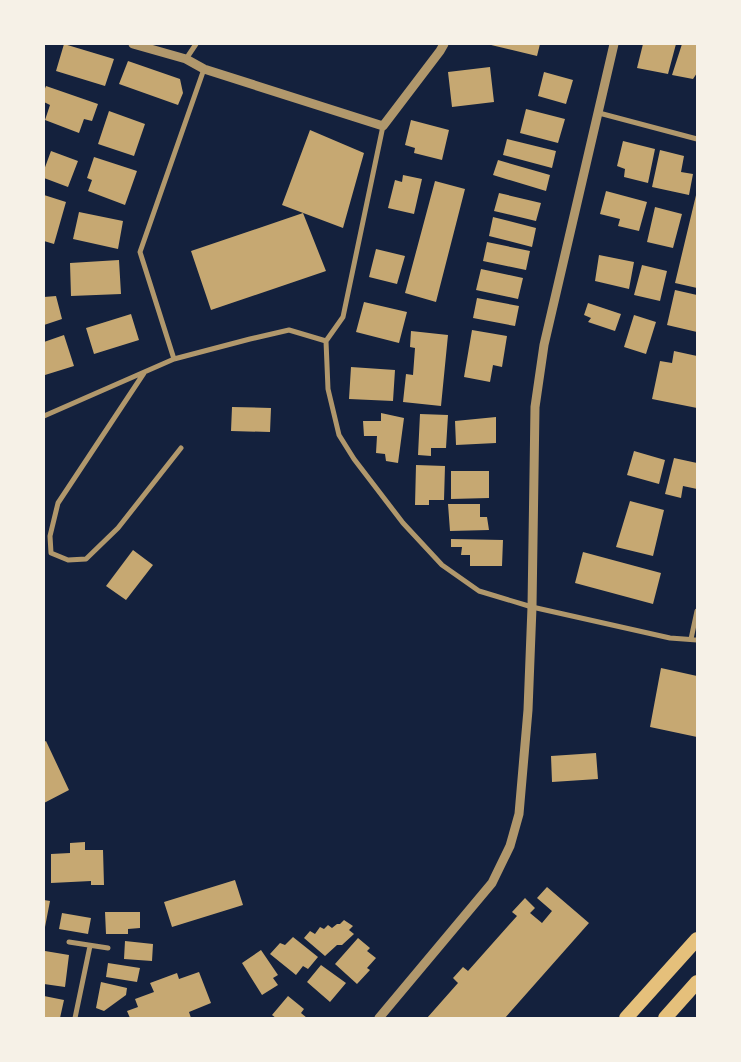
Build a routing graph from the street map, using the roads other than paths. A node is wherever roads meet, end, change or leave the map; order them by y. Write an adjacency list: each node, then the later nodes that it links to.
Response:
1 (133, 44): 5 (street)
2 (196, 44): 5 (street)
3 (444, 44): 8 (street)
4 (614, 44): 7 (street)
5 (186, 59): 6 (street)
6 (204, 69): 8 (street); 11 (street)
7 (599, 113): 9 (street); 15 (street)
8 (383, 126): 10 (street)
9 (697, 138)
10 (326, 341): 11 (street); 15 (street)
11 (174, 359): 12 (street)
12 (144, 372): 13 (street); 14 (street)
13 (44, 416)
14 (181, 448)
15 (532, 608): 17 (street); 24 (street)
16 (697, 611): 17 (street)
17 (694, 640)
18 (697, 939): 25 (highway)
19 (69, 942): 20 (street)
20 (90, 946): 21 (street); 23 (street)
21 (108, 948)
22 (697, 982): 26 (highway)
23 (75, 1018)
24 (378, 1018)
25 (626, 1018)
26 (665, 1018)

